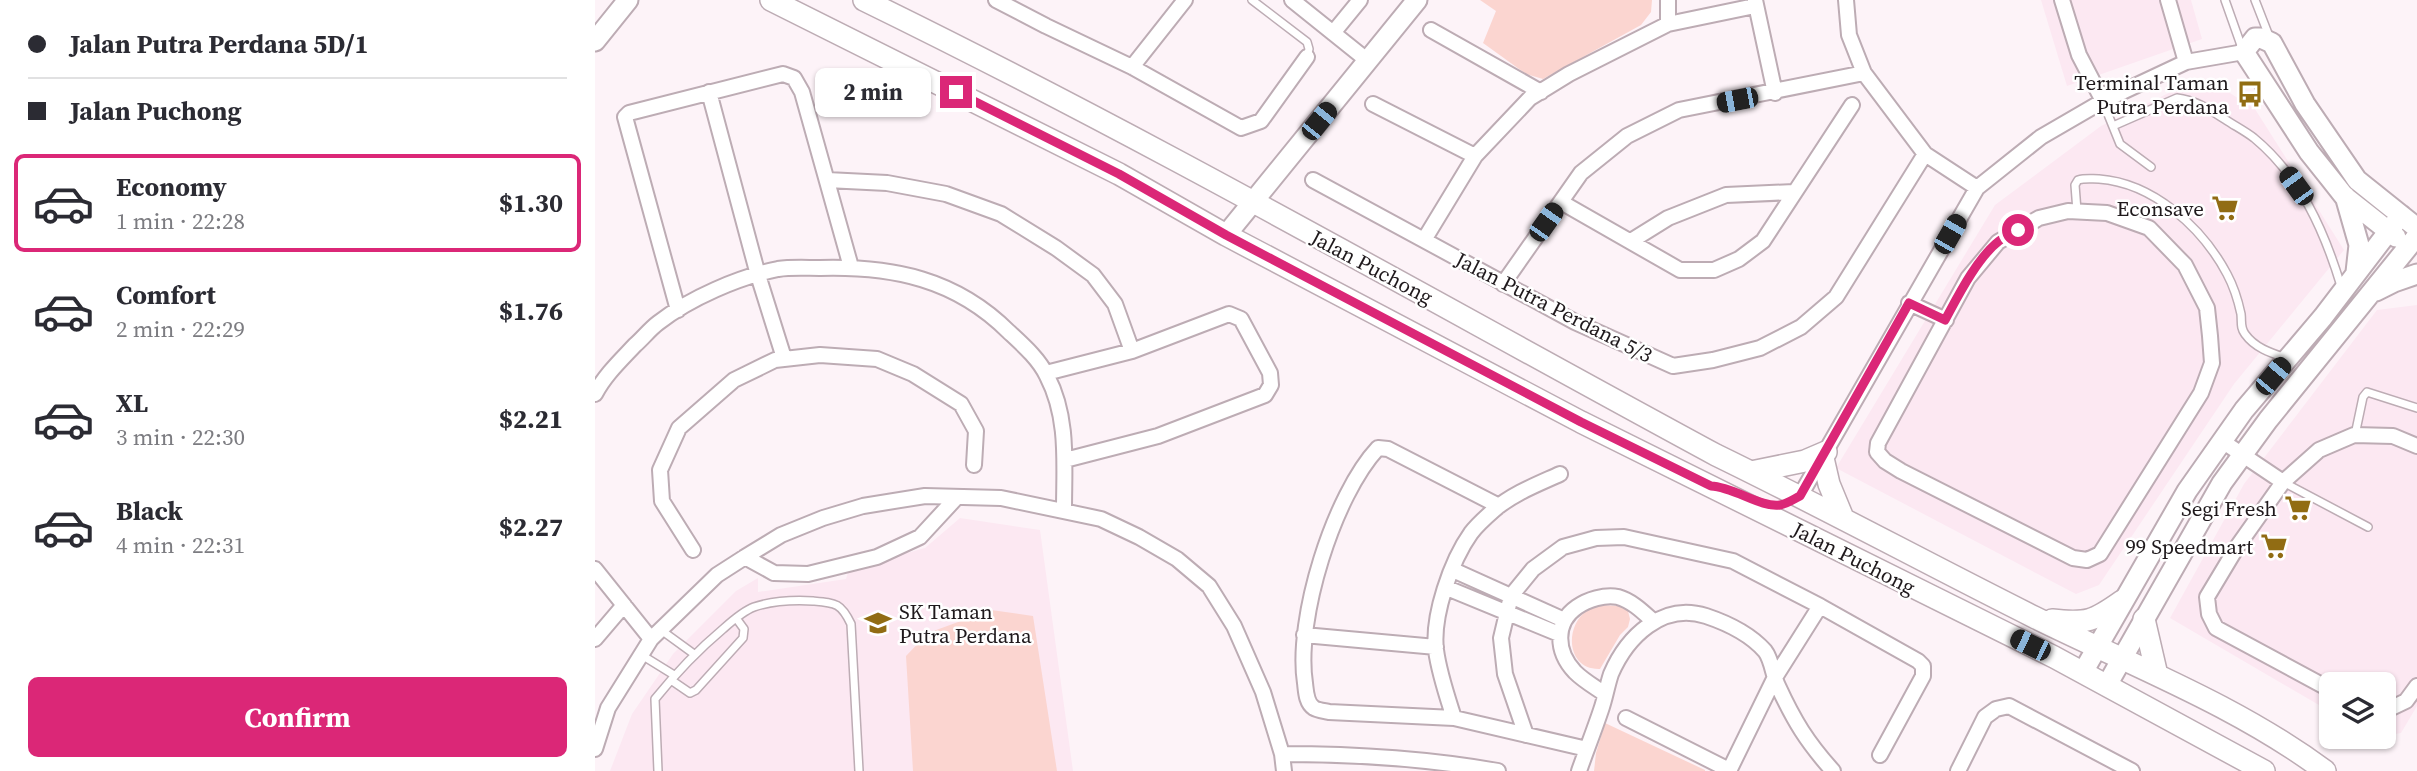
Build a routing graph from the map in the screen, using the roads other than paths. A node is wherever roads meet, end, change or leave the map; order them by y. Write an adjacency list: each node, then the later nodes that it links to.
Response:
1 (628, 0): 21 (street)
2 (771, 0): 48 (main road, Jalan Puchong)
3 (864, 0): 44 (main road, Jalan Puchong)
4 (996, 0): 17 (street)
5 (1185, 0): 27 (street)
6 (1252, 0): 24 (lane)
7 (1292, 0): 20 (street)
8 (1360, 0): 20 (street)
9 (1417, 0): 25 (street)
10 (1668, 0): 18 (street)
11 (1846, 0): 28 (street)
12 (2063, 0): 32 (street)
13 (2168, 0): 26 (street)
14 (2225, 0): 23 (lane)
15 (2255, 0): 22 (lane)
16 (1755, 3): 18 (street); 31 (street)
17 (1015, 4): 27 (street)
18 (1668, 24): 30 (street)
19 (1431, 30): 30 (street)
20 (1333, 33): 25 (street)
21 (595, 41)
22 (2272, 43): 23 (street); 47 (street)
23 (2244, 52): 26 (street); 43 (street)
24 (1307, 57): 27 (street)
25 (1368, 61): 44 (street)
26 (2186, 62): 32 (street)
27 (1132, 67)
28 (1864, 74): 31 (street); 36 (street)
29 (709, 92): 39 (street); 54 (street); 59 (street)
30 (1541, 92): 37 (street)
31 (1775, 93): 45 (street)
32 (2103, 101): 35 (lane); 41 (street)
33 (1373, 104): 37 (street)
34 (1851, 105): 42 (street)
35 (2113, 126): 38 (lane); 56 (lane)
36 (1925, 154): 41 (street); 55 (street, Jalan Putra Perdana 5/3)
37 (1475, 156): 49 (street)
38 (2151, 167)
39 (827, 180): 51 (street); 61 (street)
40 (1313, 180): 49 (street, Jalan Putra Perdana 5/3)
41 (1977, 188): 58 (street)
42 (1794, 192): 50 (street); 50 (street)
43 (2344, 196): 47 (street); 52 (street)
44 (1253, 202): 48 (street); 74 (main road, Jalan Puchong)
45 (1561, 202): 50 (street); 55 (street)
46 (2077, 212): 60 (street); 60 (street); 63 (lane)
47 (2409, 230): 52 (street); 57 (street)
48 (1226, 235): 77 (main road, Jalan Puchong)
49 (1424, 240): 55 (street, Jalan Putra Perdana 5/3)
50 (1631, 242)
51 (851, 267): 54 (street); 64 (street)
52 (2356, 274): 56 (street)
53 (2417, 274): 57 (street)
54 (758, 275): 59 (street); 62 (street)
55 (1503, 284)
56 (2343, 290): 63 (street)
57 (2369, 294): 70 (street)
58 (1909, 303): 60 (street); 71 (street)
59 (678, 310): 65 (street)
60 (1945, 320)
61 (1132, 351): 64 (street); 72 (street)
62 (785, 358): 73 (street); 84 (street)
63 (2288, 359): 68 (street)
64 (1046, 373): 72 (street)
65 (597, 384)
66 (2417, 408): 67 (lane)
67 (2354, 435): 69 (street); 76 (street)
68 (2223, 441): 70 (street); 91 (street)
69 (2417, 446)
70 (2243, 454): 76 (street); 97 (street)
71 (1824, 455): 74 (main road); 78 (street); 82 (main road)
72 (1065, 460): 81 (street)
73 (974, 465)
74 (1751, 472): 78 (main road, Jalan Puchong)
75 (1560, 474): 80 (street)
76 (2283, 482): 83 (lane); 113 (street)
77 (1711, 486): 78 (main road); 86 (main road, Jalan Puchong)
78 (1800, 496): 82 (main road, Jalan Puchong); 86 (main road)
79 (957, 497): 81 (street); 85 (street); 85 (street)
80 (1499, 506): 88 (street); 102 (street)
81 (1064, 510): 123 (street)
82 (1843, 518): 96 (main road, Jalan Puchong)
83 (2368, 527)
84 (693, 550)
85 (745, 557): 100 (street)
86 (1863, 562): 109 (main road, Jalan Puchong)
87 (595, 569): 92 (street)
88 (1453, 570): 89 (street); 90 (street)
89 (1447, 588): 94 (street); 105 (street)
90 (1511, 596): 93 (street); 94 (street); 98 (street)
91 (2122, 601): 96 (main road); 104 (street)
92 (624, 605): 100 (street); 103 (street)
93 (1821, 606): 112 (street); 124 (street)
94 (1507, 613): 101 (street); 120 (street)
95 (736, 618): 107 (lane); 111 (lane); 127 (lane)
96 (2036, 618): 104 (main road, Jalan Puchong)
97 (2144, 619): 108 (street); 110 (main road)
98 (1564, 620): 99 (street); 101 (street)
99 (1653, 621): 112 (street); 116 (street)
100 (655, 634): 106 (street); 107 (lane)
101 (1559, 634): 116 (street)
102 (1304, 635): 105 (street); 118 (street)
103 (595, 639)
104 (2097, 646): 108 (main road, Jalan Puchong); 109 (street)
105 (1436, 647): 118 (street)
106 (640, 654): 111 (lane); 121 (street)
107 (694, 654): 111 (lane)
108 (2123, 657): 110 (main road, Jalan Puchong); 114 (street)
109 (2083, 672): 114 (main road, Jalan Puchong)
110 (2157, 675): 136 (main road, Jalan Puchong)
111 (672, 678): 126 (lane)
112 (1774, 679): 131 (street); 132 (street)
113 (2319, 684)
114 (2107, 685): 135 (main road, Jalan Puchong)
115 (2417, 686): 117 (street)
116 (1605, 694): 122 (street)
117 (2396, 706)
118 (1454, 718): 120 (street)
119 (1626, 718): 131 (street)
120 (1527, 735): 122 (street)
121 (595, 749)
122 (1587, 749): 130 (street)
123 (1282, 754): 128 (street); 129 (street)
124 (1880, 755)
125 (2110, 766): 133 (street); 134 (street)
126 (657, 771)
127 (859, 771)
128 (1284, 771)
129 (1498, 771)
130 (1579, 771)
131 (1729, 771)
132 (1833, 771)
133 (1958, 771)
134 (2132, 771)
135 (2264, 771)
136 (2325, 771)

